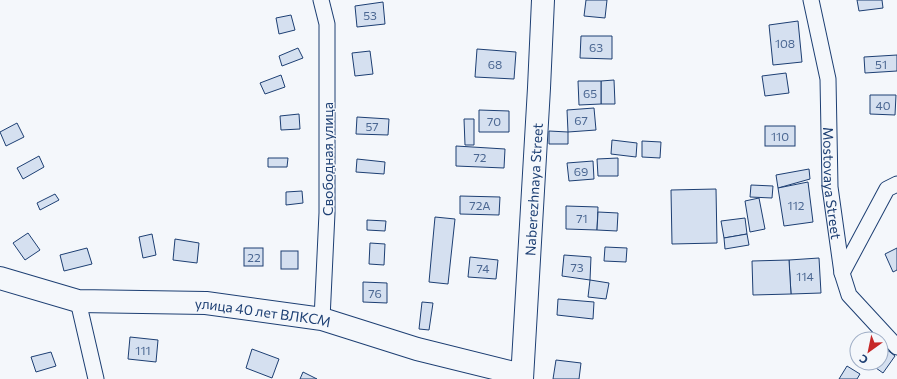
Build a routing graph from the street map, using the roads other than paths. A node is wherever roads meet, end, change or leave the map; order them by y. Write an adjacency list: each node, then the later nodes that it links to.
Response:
1 (321, 0): 8 (street, Свободная улица)
2 (543, 0): 10 (street, Naberezhnaya Street)
3 (811, 0): 5 (street, Mostovaya Street)
4 (897, 184): 5 (street)
5 (842, 273): 9 (street, Mostovaya Street)
6 (0, 278): 7 (street, улица 40 лет ВЛКСМ)
7 (78, 301): 8 (street, улица 40 лет ВЛКСМ); 11 (street)
8 (322, 319): 10 (street, улица 40 лет ВЛКСМ)
9 (897, 347)
10 (522, 377)
11 (96, 379)

